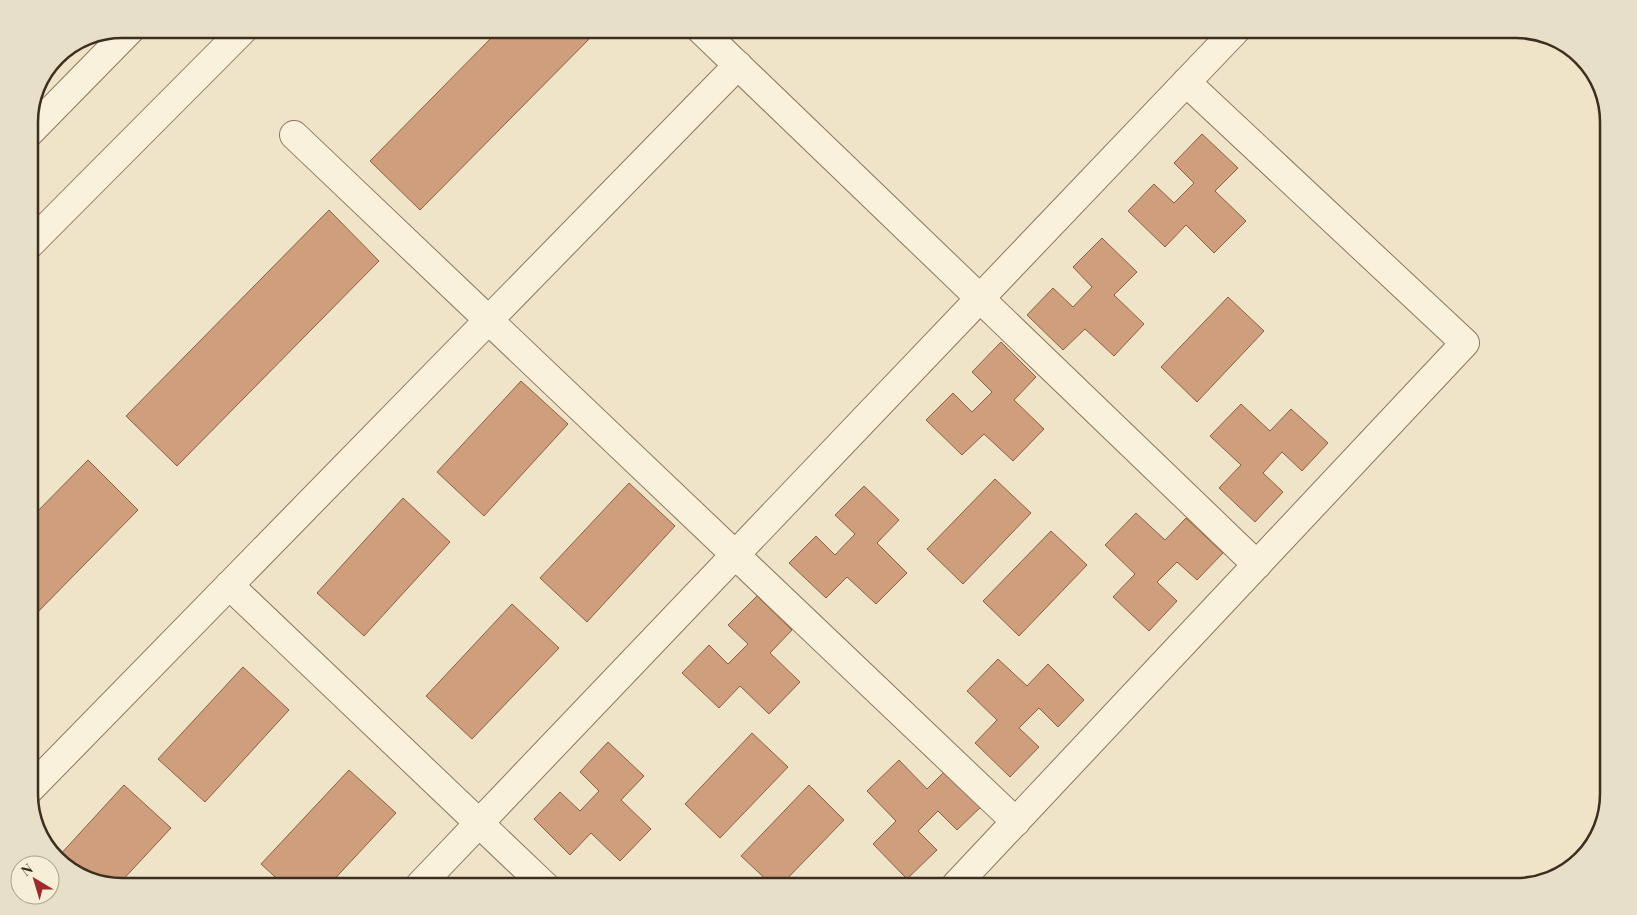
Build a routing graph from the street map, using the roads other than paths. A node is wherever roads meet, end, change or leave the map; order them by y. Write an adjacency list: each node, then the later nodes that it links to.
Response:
1 (123, 38): 7 (street)
2 (235, 38): 9 (street)
3 (710, 38): 5 (street)
4 (1228, 38): 6 (street)
5 (738, 65): 10 (street); 11 (street)
6 (1186, 82): 10 (street); 13 (street)
7 (38, 124)
8 (294, 135): 11 (street)
9 (38, 236)
10 (980, 298): 12 (street); 13 (street)
11 (488, 320): 12 (street); 14 (street)
12 (735, 555): 16 (street); 17 (street)
13 (1257, 565): 16 (street)
14 (229, 585): 15 (street); 17 (street)
15 (38, 781)
16 (1016, 822): 20 (street)
17 (479, 824): 18 (street); 19 (street)
18 (427, 878)
19 (536, 878)
20 (963, 878)

